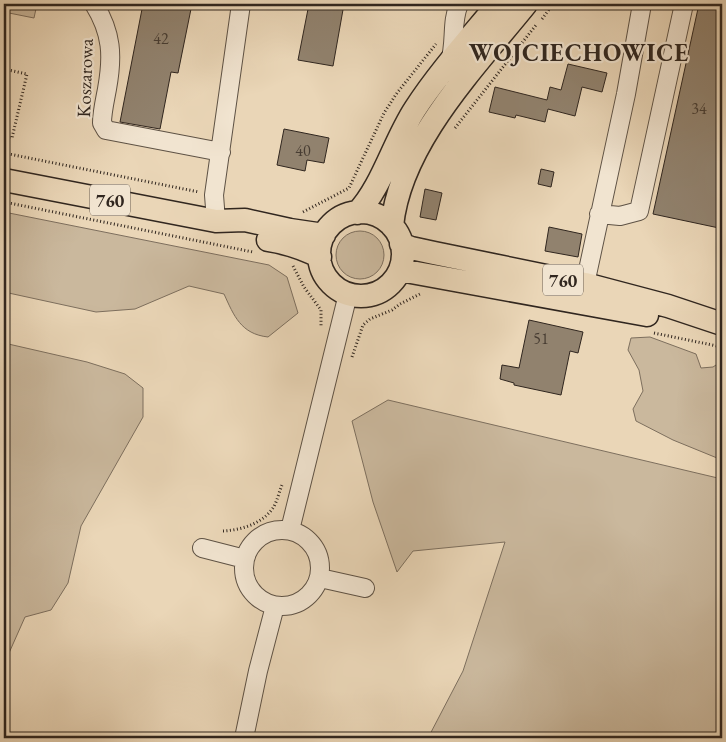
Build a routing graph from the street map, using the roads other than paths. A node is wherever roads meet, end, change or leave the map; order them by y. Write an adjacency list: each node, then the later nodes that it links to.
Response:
1 (94, 4): 9 (street, Koszarowa)
2 (241, 4): 9 (street)
3 (459, 4): 8 (street)
4 (498, 4): 8 (main road)
5 (526, 4): 15 (main road)
6 (642, 4): 12 (street)
7 (684, 4): 12 (street)
8 (448, 65): 11 (main road)
9 (221, 152): 13 (street)
10 (4, 180): 13 (main road, 760)
11 (357, 213): 14 (main road); 15 (main road, 760)
12 (600, 214): 18 (street)
13 (216, 221): 14 (main road, 760); 16 (main road, 760)
14 (324, 235): 16 (main road)
15 (397, 235): 17 (main road); 18 (main road, 760)
16 (320, 257): 19 (main road)
17 (400, 270): 19 (main road); 20 (main road, 760)
18 (585, 284): 20 (main road, 760)
19 (348, 294): 21 (street)
20 (722, 324)
21 (290, 530): 23 (street); 24 (street)
22 (202, 548): 23 (street)
23 (245, 559): 26 (street)
24 (320, 578): 25 (street); 26 (street)
25 (365, 588)
26 (275, 606): 27 (street)
27 (244, 738)

